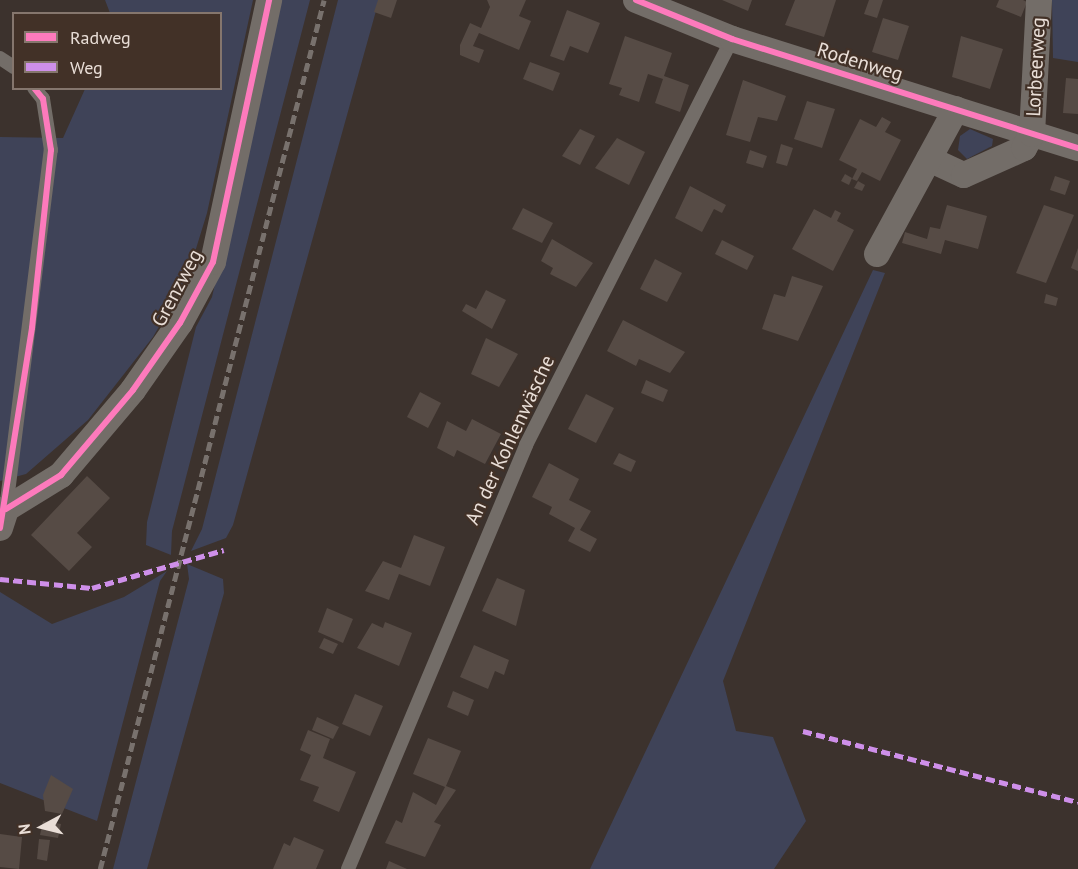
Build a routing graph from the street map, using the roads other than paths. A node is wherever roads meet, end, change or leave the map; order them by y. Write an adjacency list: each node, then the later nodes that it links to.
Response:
1 (269, 0): 11 (street, Grenzweg)
2 (636, 0): 4 (street, Rodenweg)
3 (1039, 0): 7 (street, Lorbeerweg)
4 (732, 39): 6 (street, Rodenweg); 12 (lane, An der Kohlenwäsche)
5 (36, 90): 11 (lane)
6 (956, 110): 7 (street, Rodenweg); 9 (street)
7 (1032, 134): 8 (street, Rodenweg); 9 (street)
8 (1078, 148)
9 (929, 159): 10 (street)
10 (877, 254)
11 (3, 519)
12 (348, 869)

